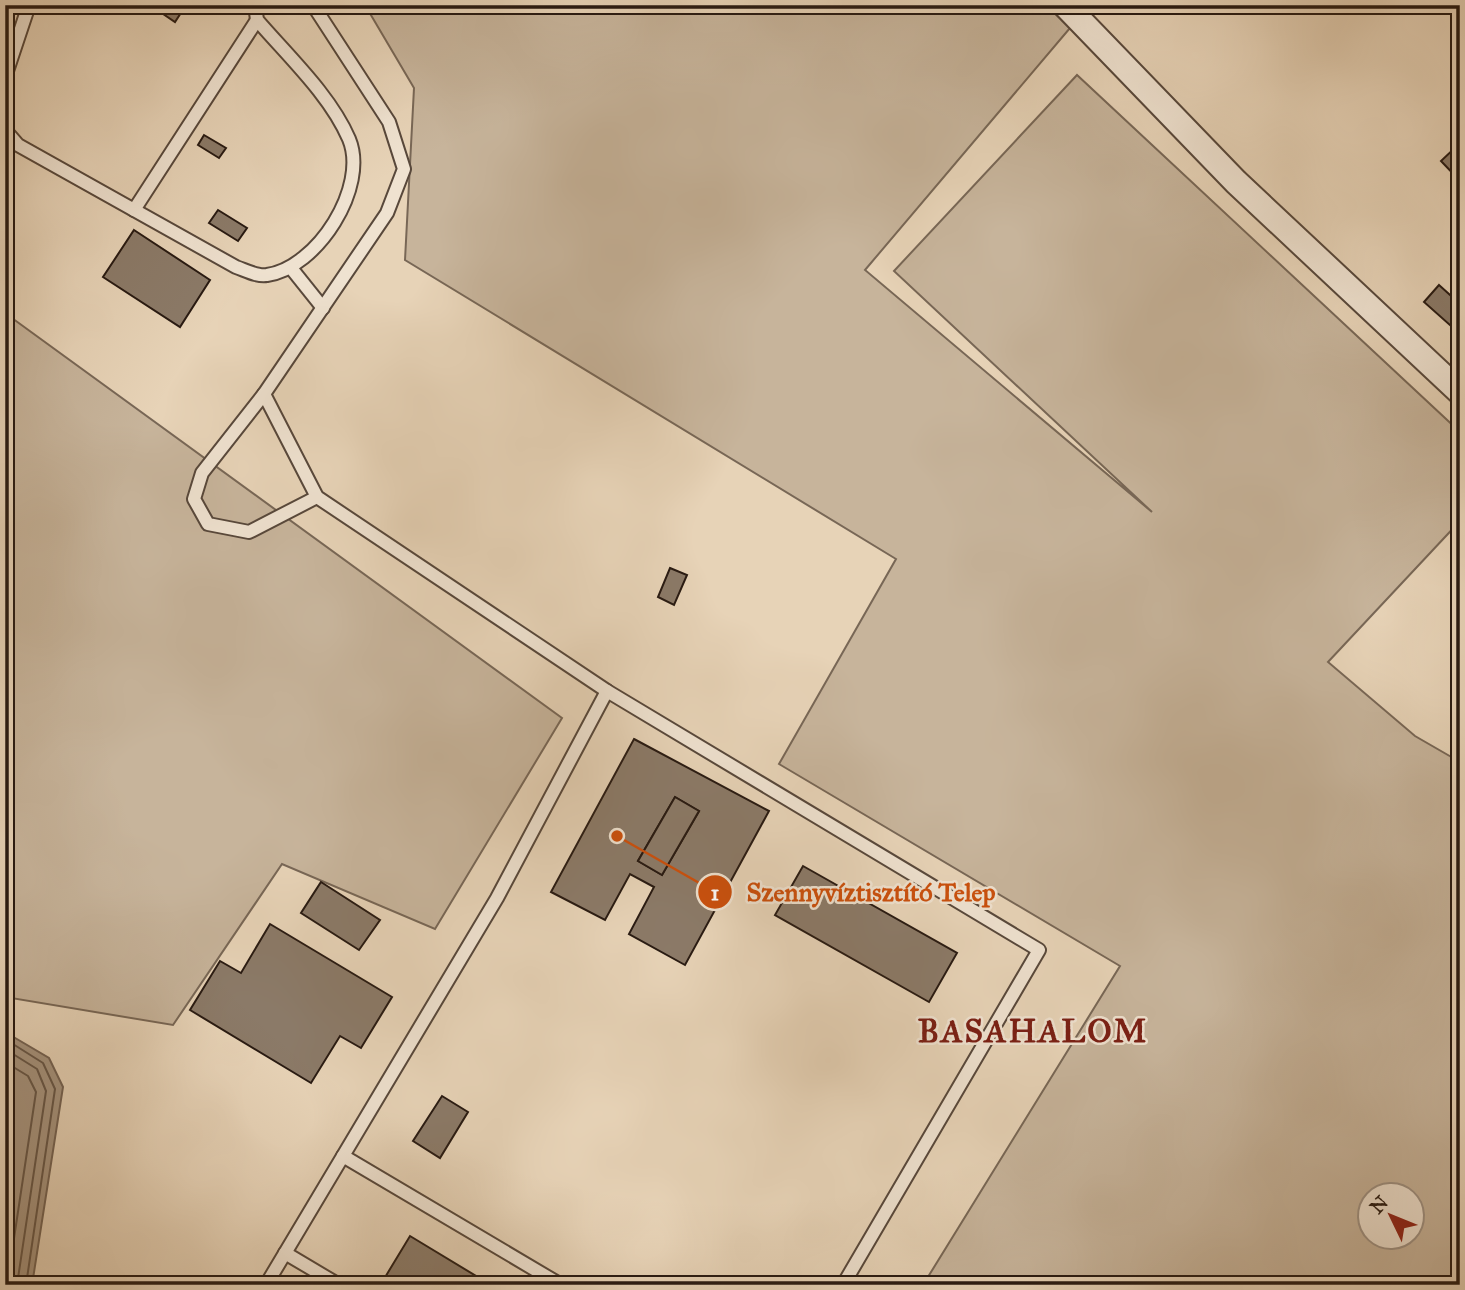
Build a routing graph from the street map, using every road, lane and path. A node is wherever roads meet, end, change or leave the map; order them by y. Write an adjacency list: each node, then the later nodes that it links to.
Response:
1 (29, 5): 6 (lane)
2 (255, 5): 5 (lane)
3 (313, 5): 10 (lane)
4 (1065, 5): 11 (street)
5 (257, 20): 8 (lane); 9 (lane)
6 (5, 77)
7 (5, 130): 8 (lane)
8 (134, 210): 9 (lane)
9 (291, 268): 10 (lane)
10 (323, 308): 12 (lane)
11 (1460, 392)
12 (264, 394): 13 (lane); 13 (lane)
13 (317, 497): 14 (lane)
14 (607, 691): 15 (lane); 20 (lane)
15 (343, 1156): 16 (lane); 19 (lane)
16 (285, 1253): 17 (lane); 18 (lane)
17 (266, 1285)
18 (339, 1285)
19 (561, 1285)
20 (844, 1285)

